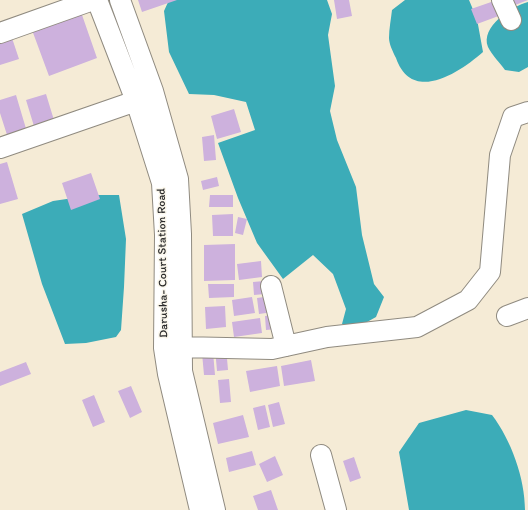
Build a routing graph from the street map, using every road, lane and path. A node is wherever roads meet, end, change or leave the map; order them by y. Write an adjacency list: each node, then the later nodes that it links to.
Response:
1 (93, 0): 6 (street)
2 (97, 0): 7 (street, Darusha- Court Station Road)
3 (120, 0): 14 (street, Darusha- Court Station Road)
4 (502, 0): 5 (street)
5 (510, 20)
6 (0, 32)
7 (136, 101): 9 (street); 16 (street, Darusha- Court Station Road)
8 (528, 112): 13 (street)
9 (0, 148)
10 (271, 286): 13 (street)
11 (528, 308): 12 (street)
12 (507, 316)
13 (286, 346): 14 (street)
14 (180, 347): 17 (street, Darusha- Court Station Road)
15 (321, 455): 18 (street)
16 (200, 510)
17 (215, 510)
18 (336, 510)

